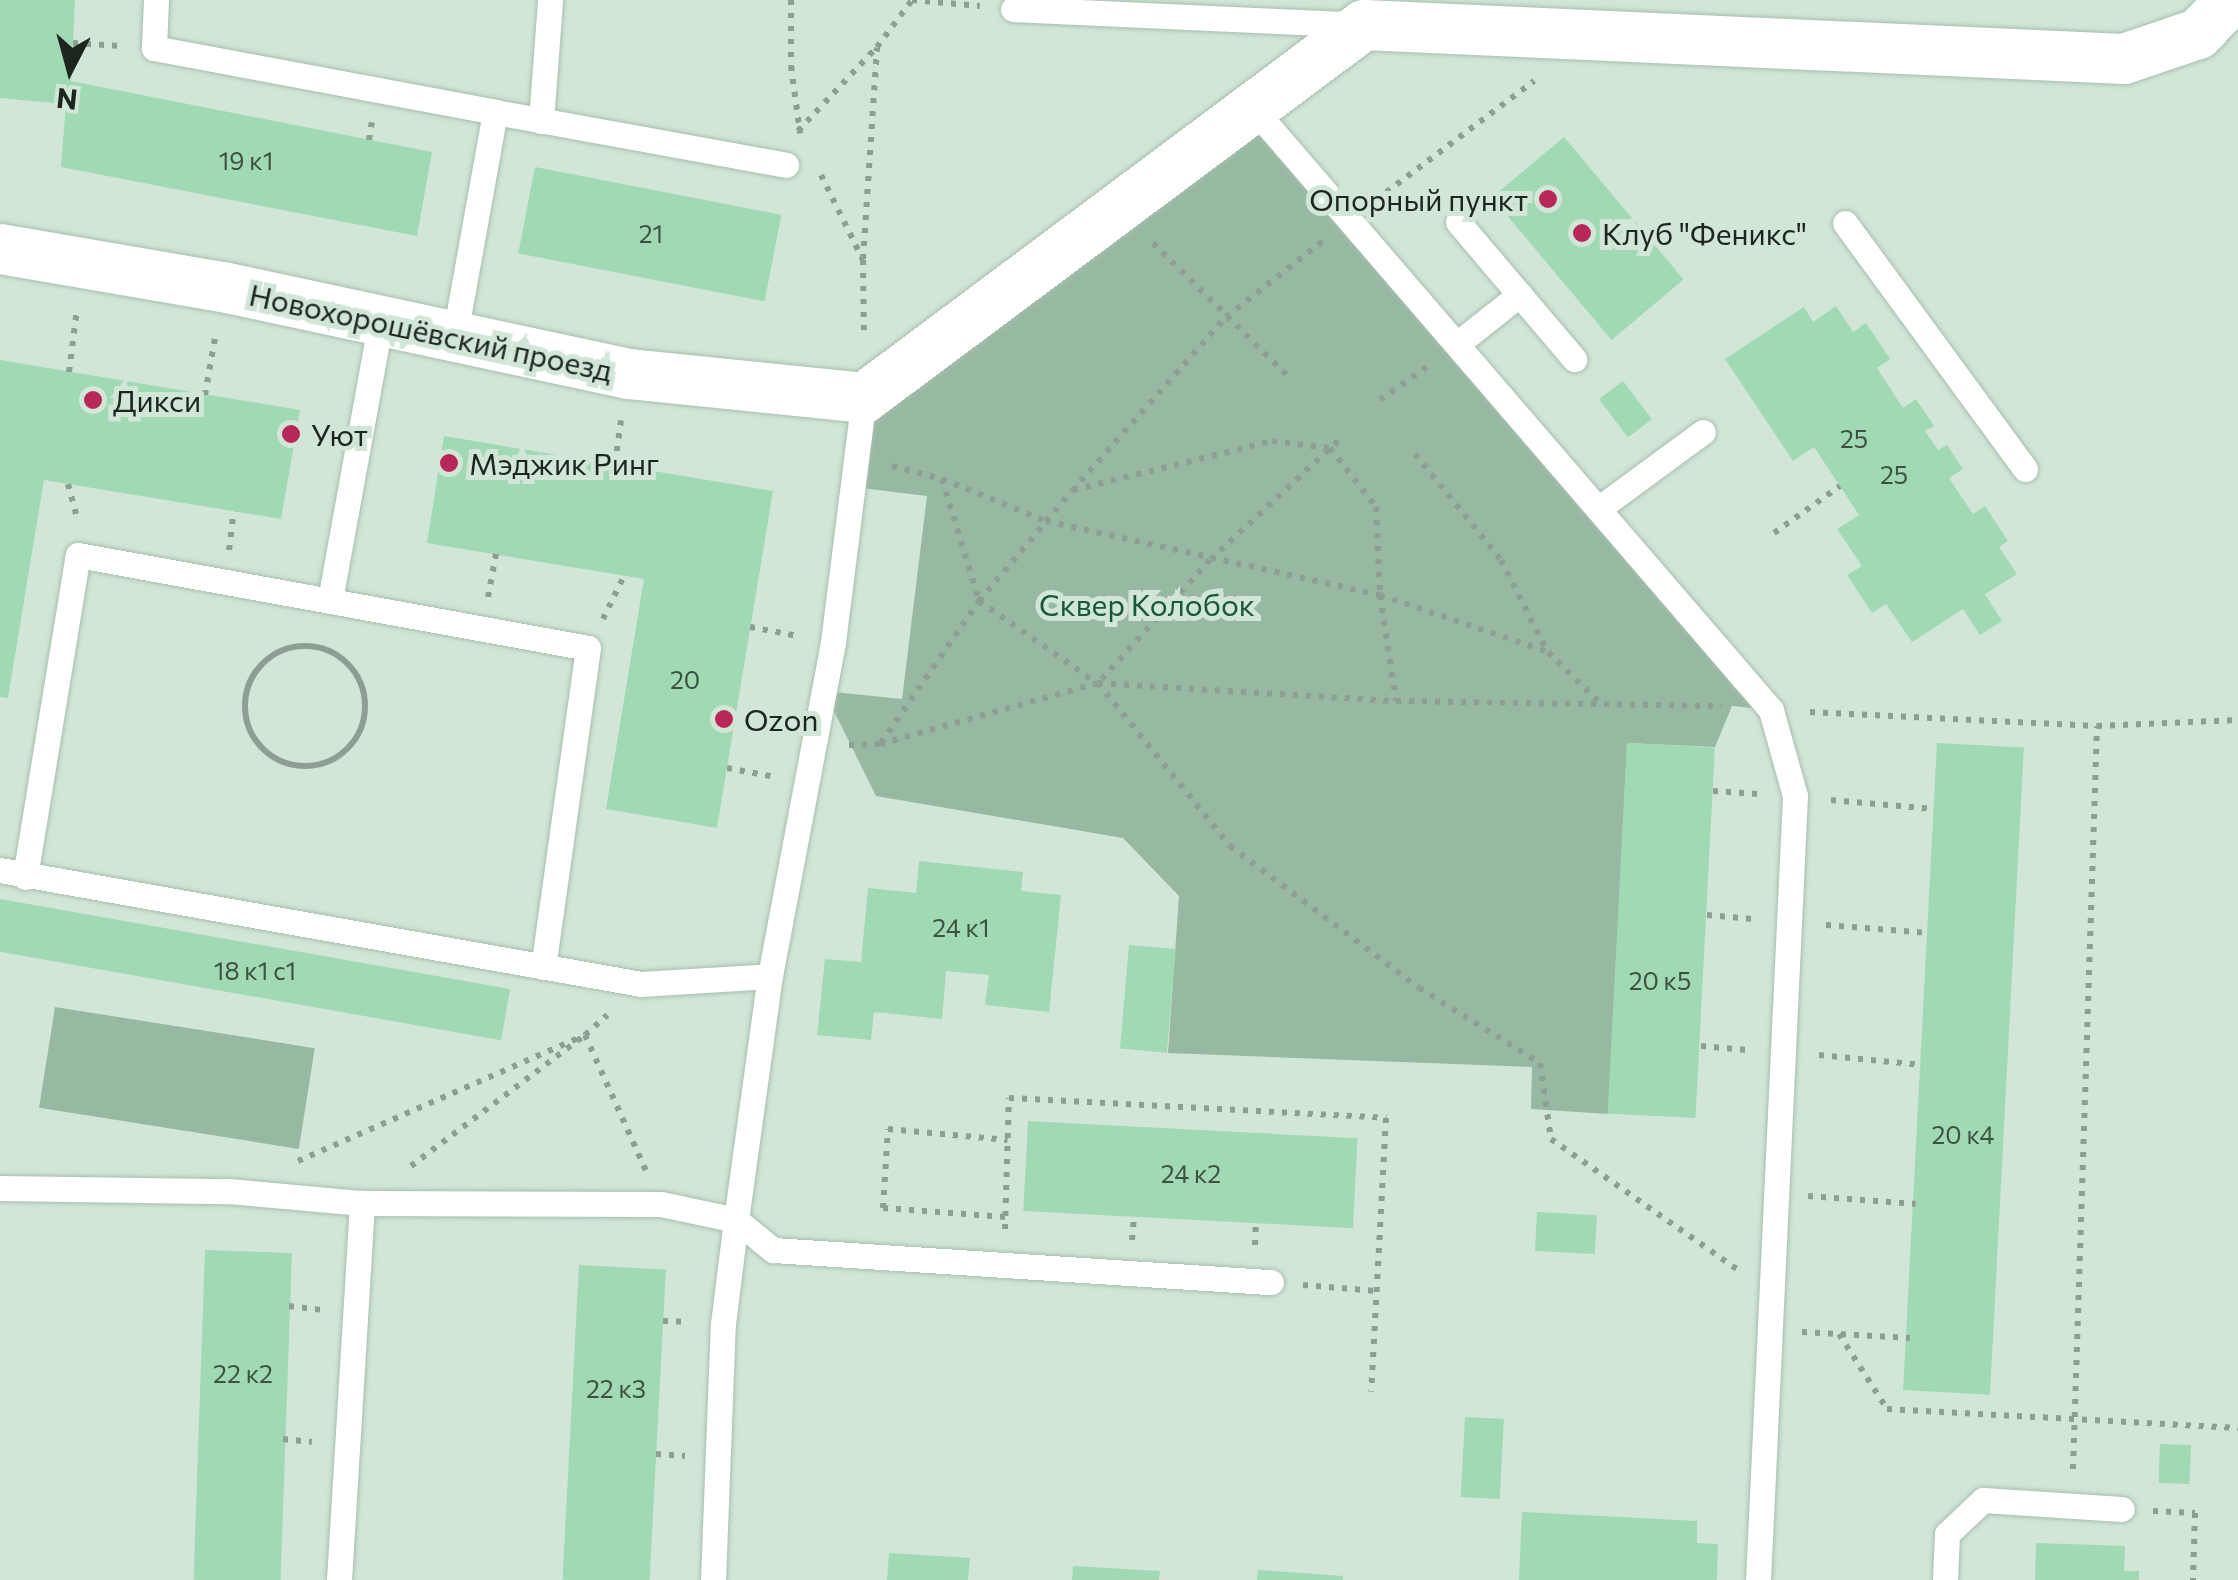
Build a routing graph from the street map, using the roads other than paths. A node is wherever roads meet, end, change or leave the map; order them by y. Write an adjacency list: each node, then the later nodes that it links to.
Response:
1 (156, 0): 7 (lane)
2 (550, 0): 8 (lane)
3 (2231, 0): 5 (street)
4 (1013, 9): 5 (lane)
5 (1364, 25): 6 (street)
6 (1252, 107): 16 (lane); 18 (street)
7 (495, 112): 8 (lane); 15 (lane)
8 (540, 121): 9 (lane)
9 (786, 165)
10 (1458, 222): 13 (lane)
11 (1845, 222): 20 (lane)
12 (0, 249): 14 (street, Новохорошёвский проезд)
13 (1520, 294): 16 (lane); 17 (lane)
14 (381, 320): 15 (street, Новохорошёвский проезд); 22 (lane)
15 (455, 335): 18 (street, Новохорошёвский проезд)
16 (1456, 344): 21 (lane)
17 (1574, 359)
18 (864, 398): 25 (lane)
19 (1703, 432): 21 (lane)
20 (2025, 469)
21 (1598, 509): 33 (lane)
22 (330, 600): 23 (lane); 24 (lane)
23 (12, 873): 24 (lane)
24 (543, 966): 25 (lane)
25 (770, 976): 28 (lane)
26 (0, 1188): 27 (lane)
27 (362, 1203): 28 (lane); 31 (lane)
28 (736, 1220): 29 (lane); 32 (lane)
29 (1271, 1282)
30 (2122, 1509): 34 (lane)
31 (340, 1580)
32 (713, 1580)
33 (1758, 1580)
34 (1945, 1580)

